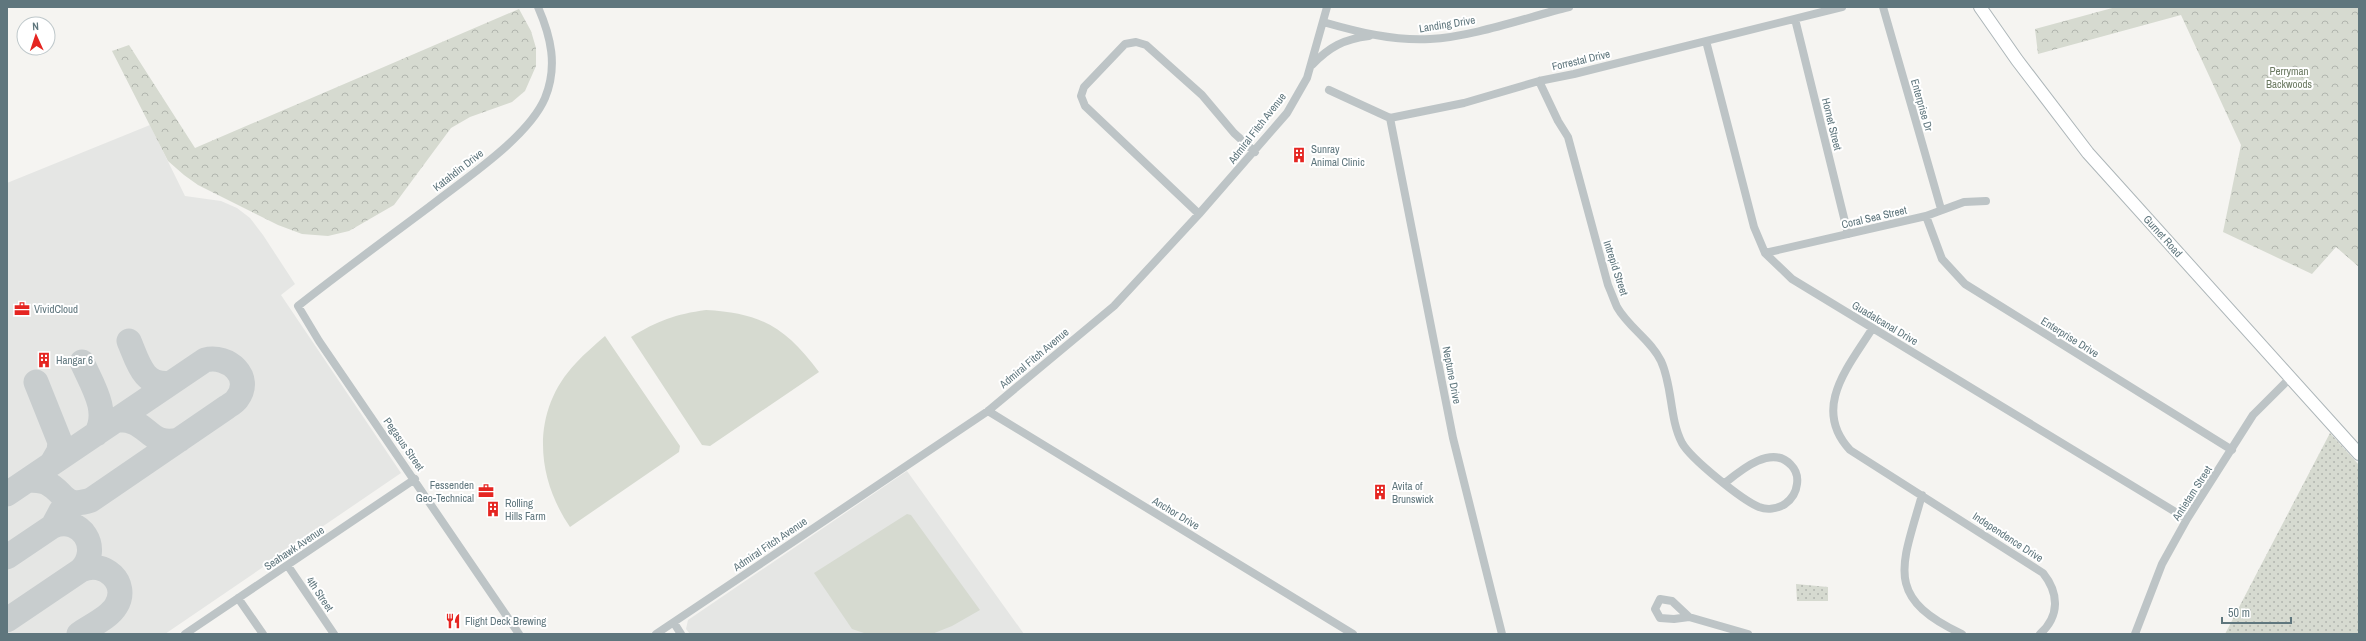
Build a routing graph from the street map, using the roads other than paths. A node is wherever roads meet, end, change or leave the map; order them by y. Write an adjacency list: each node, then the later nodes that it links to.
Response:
1 (538, 7): 22 (street, Katahdin Drive)
2 (1327, 7): 8 (street, Admiral Fitch Avenue)
3 (1569, 7): 9 (street, Landing Drive)
4 (1842, 7): 7 (street, Forrestal Drive)
5 (1883, 7): 17 (street, Enterprise Dr)
6 (1980, 7): 24 (main road, Gurnet Road)
7 (1795, 19): 10 (street, Forrestal Drive); 20 (street, Hornet Street)
8 (1323, 22): 9 (street, Landing Drive); 11 (street, Admiral Fitch Avenue)
9 (1374, 36): 11 (street, Landing Drive)
10 (1706, 41): 12 (street, Forrestal Drive); 21 (street, Guadalcanal Drive)
11 (1311, 66): 15 (street, Admiral Fitch Avenue)
12 (1539, 81): 14 (street, Forrestal Drive); 29 (street, Intrepid Street)
13 (1329, 90): 14 (street)
14 (1390, 118): 43 (street, Neptune Drive)
15 (1255, 152): 18 (street, Admiral Fitch Avenue); 18 (street)
16 (1986, 201): 17 (street, Coral Sea Street)
17 (1941, 209): 19 (street, Coral Sea Street)
18 (1199, 214): 25 (street, Admiral Fitch Avenue)
19 (1926, 216): 20 (street, Coral Sea Street); 26 (street, Enterprise Drive)
20 (1848, 234): 21 (street, Coral Sea Street)
21 (1765, 253): 23 (street, Guadalcanal Drive)
22 (298, 306): 28 (street, Pegasus Street)
23 (1872, 328): 30 (street, Independence Drive); 31 (street, Guadalcanal Drive)
24 (2290, 378): 26 (street, Antietam Street); 27 (main road, Gurnet Road)
25 (988, 411): 35 (street, Admiral Fitch Avenue); 42 (street, Anchor Drive)
26 (2232, 450): 31 (street, Antietam Street)
27 (2359, 454)
28 (415, 479): 32 (street, Seahawk Avenue); 39 (street, Pegasus Street)
29 (1725, 483): 29 (street, Intrepid Street)
30 (1922, 495): 45 (street); 46 (street, Independence Drive)
31 (2187, 519): 47 (street, Antietam Street)
32 (288, 566): 33 (street, Seahawk Avenue); 38 (street, 4th Street)
33 (238, 598): 36 (street, Seahawk Avenue); 37 (street)
34 (1689, 617): 44 (street)
35 (674, 623): 40 (street, Admiral Fitch Avenue); 41 (street)
36 (185, 634)
37 (264, 634)
38 (334, 634)
39 (519, 634)
40 (656, 634)
41 (681, 634)
42 (1353, 634)
43 (1502, 634)
44 (1748, 634)
45 (1962, 634)
46 (2040, 634)
47 (2135, 634)

